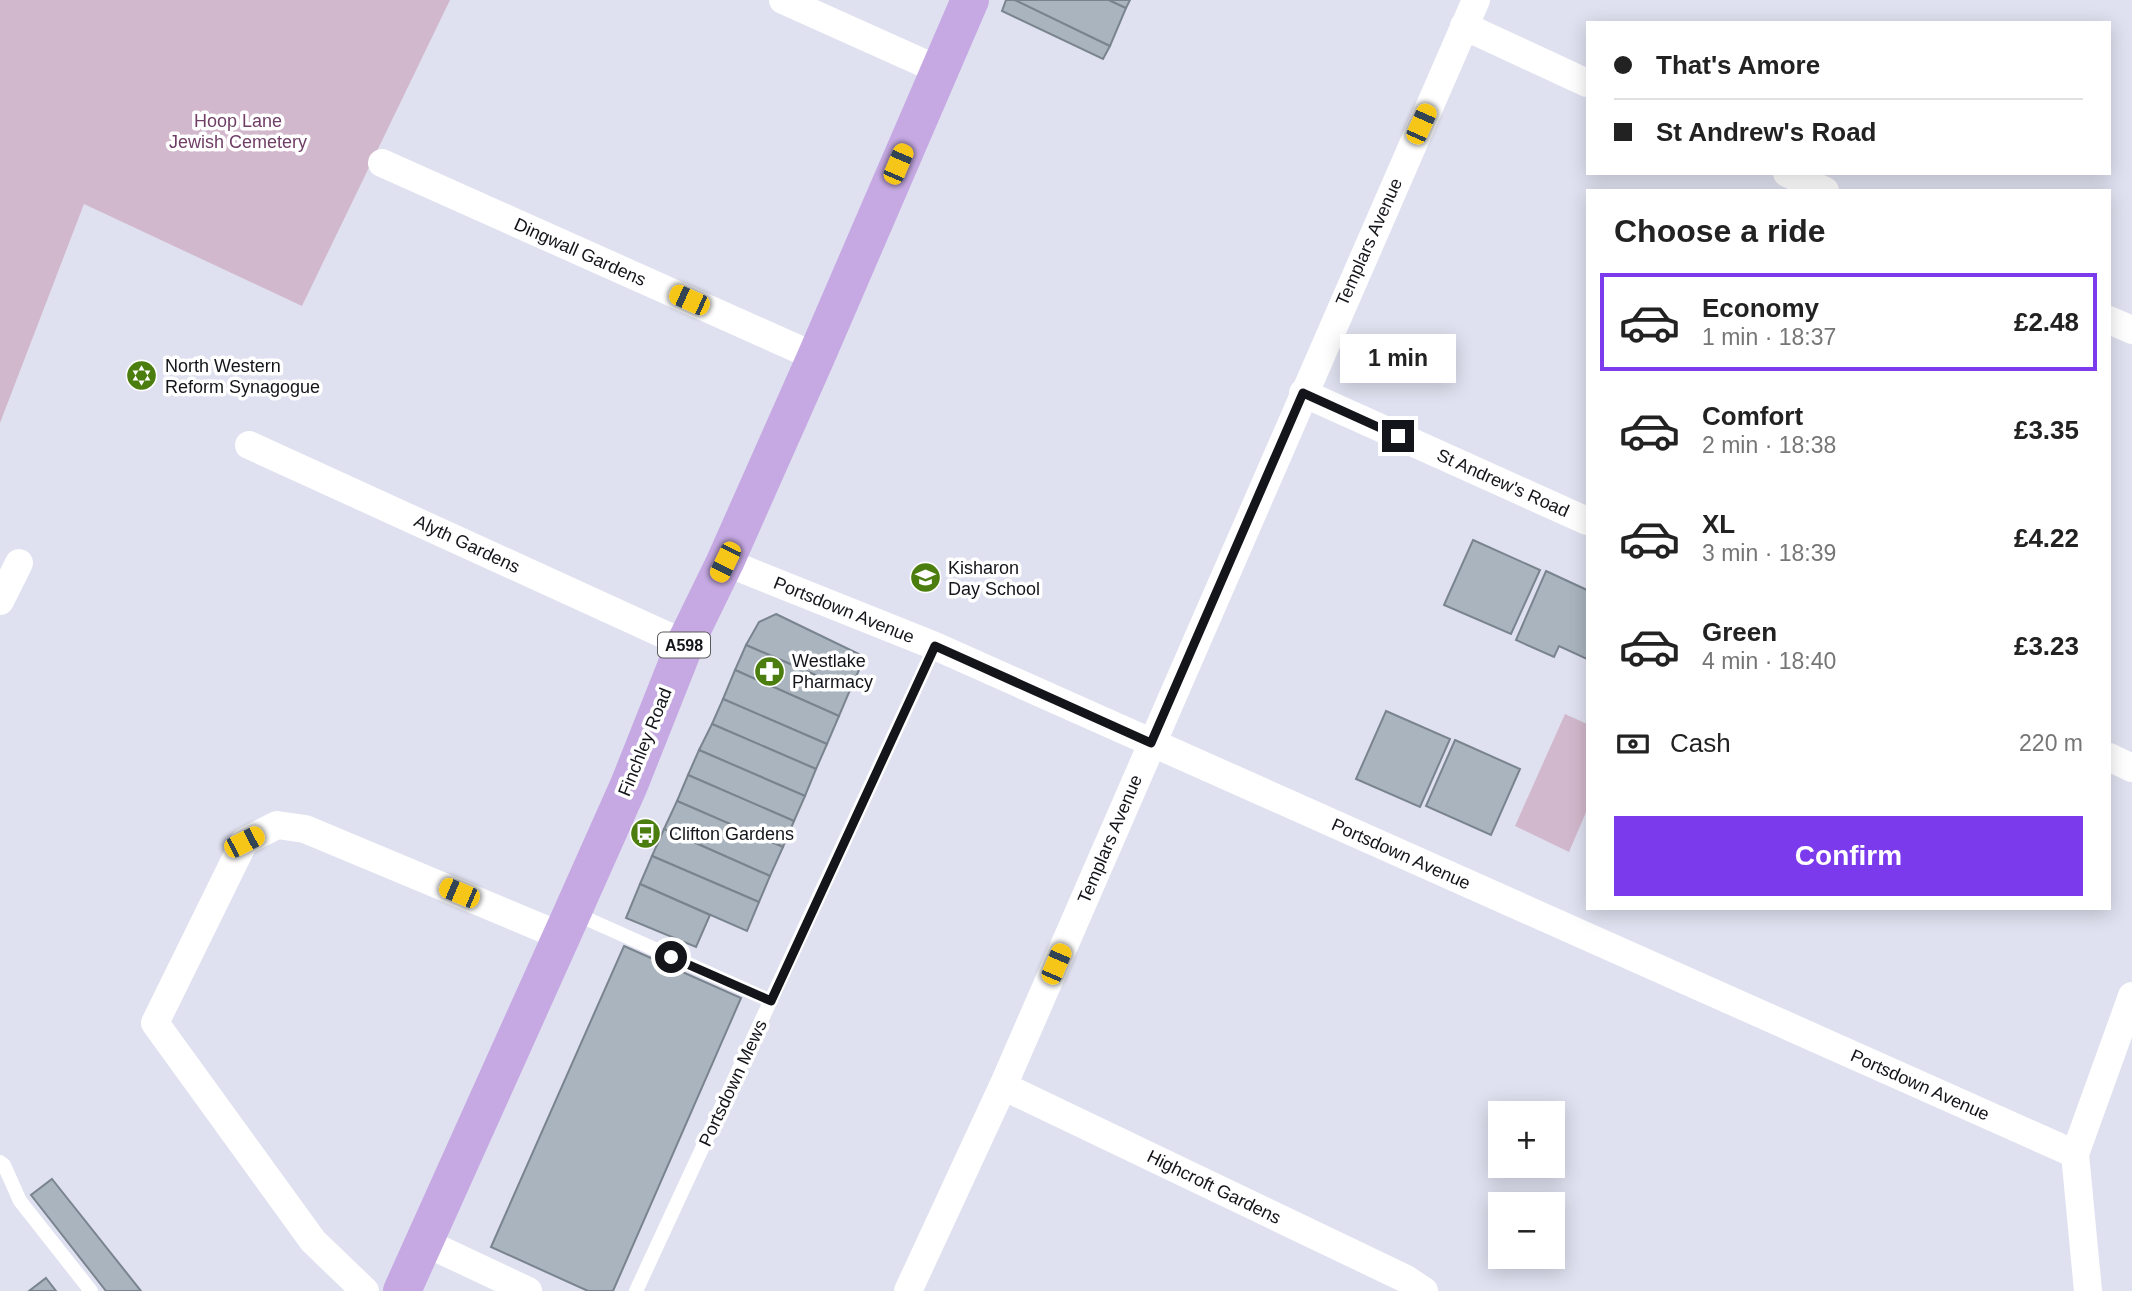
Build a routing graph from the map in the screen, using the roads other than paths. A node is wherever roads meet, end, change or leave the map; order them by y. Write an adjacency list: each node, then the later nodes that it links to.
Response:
1 (783, 0): 5 (street)
2 (970, 0): 5 (main road, Finchley Road / A598)
3 (1476, 0): 4 (street, Templars Avenue)
4 (1464, 26): 6 (street); 13 (street, Templars Avenue)
5 (939, 70): 12 (main road, Finchley Road / A598)
6 (1586, 83)
7 (382, 163): 12 (street, Dingwall Gardens)
8 (1791, 175): 9 (street)
9 (1821, 189)
10 (2111, 321): 11 (street)
11 (2132, 330)
12 (816, 357): 16 (main road, Finchley Road / A598)
13 (1303, 393): 15 (street, St Andrew's Road); 21 (street, Templars Avenue)
14 (249, 444): 19 (street, Alyth Gardens)
15 (1586, 521)
16 (725, 562): 19 (main road, Finchley Road / A598); 20 (street, Portsdown Avenue)
17 (19, 563): 18 (street)
18 (0, 601)
19 (685, 644): 24 (main road, Finchley Road / A598)
20 (935, 646): 21 (street, Portsdown Avenue); 26 (lane, Portsdown Mews)
21 (1151, 743): 27 (street, Templars Avenue); 28 (street, Portsdown Avenue)
22 (2111, 758): 23 (street)
23 (2132, 768)
24 (567, 924): 26 (lane); 30 (main road, Finchley Road / A598); 32 (street)
25 (2132, 996): 28 (street)
26 (771, 1001): 35 (lane, Portsdown Mews)
27 (1003, 1086): 36 (street, Templars Avenue); 37 (street, Highcroft Gardens)
28 (2075, 1154): 38 (street)
29 (0, 1162): 31 (lane)
30 (424, 1242): 33 (main road, Finchley Road / A598); 34 (street)
31 (91, 1291)
32 (365, 1291)
33 (402, 1291)
34 (528, 1291)
35 (636, 1291)
36 (908, 1291)
37 (1424, 1291)
38 (2088, 1291)

